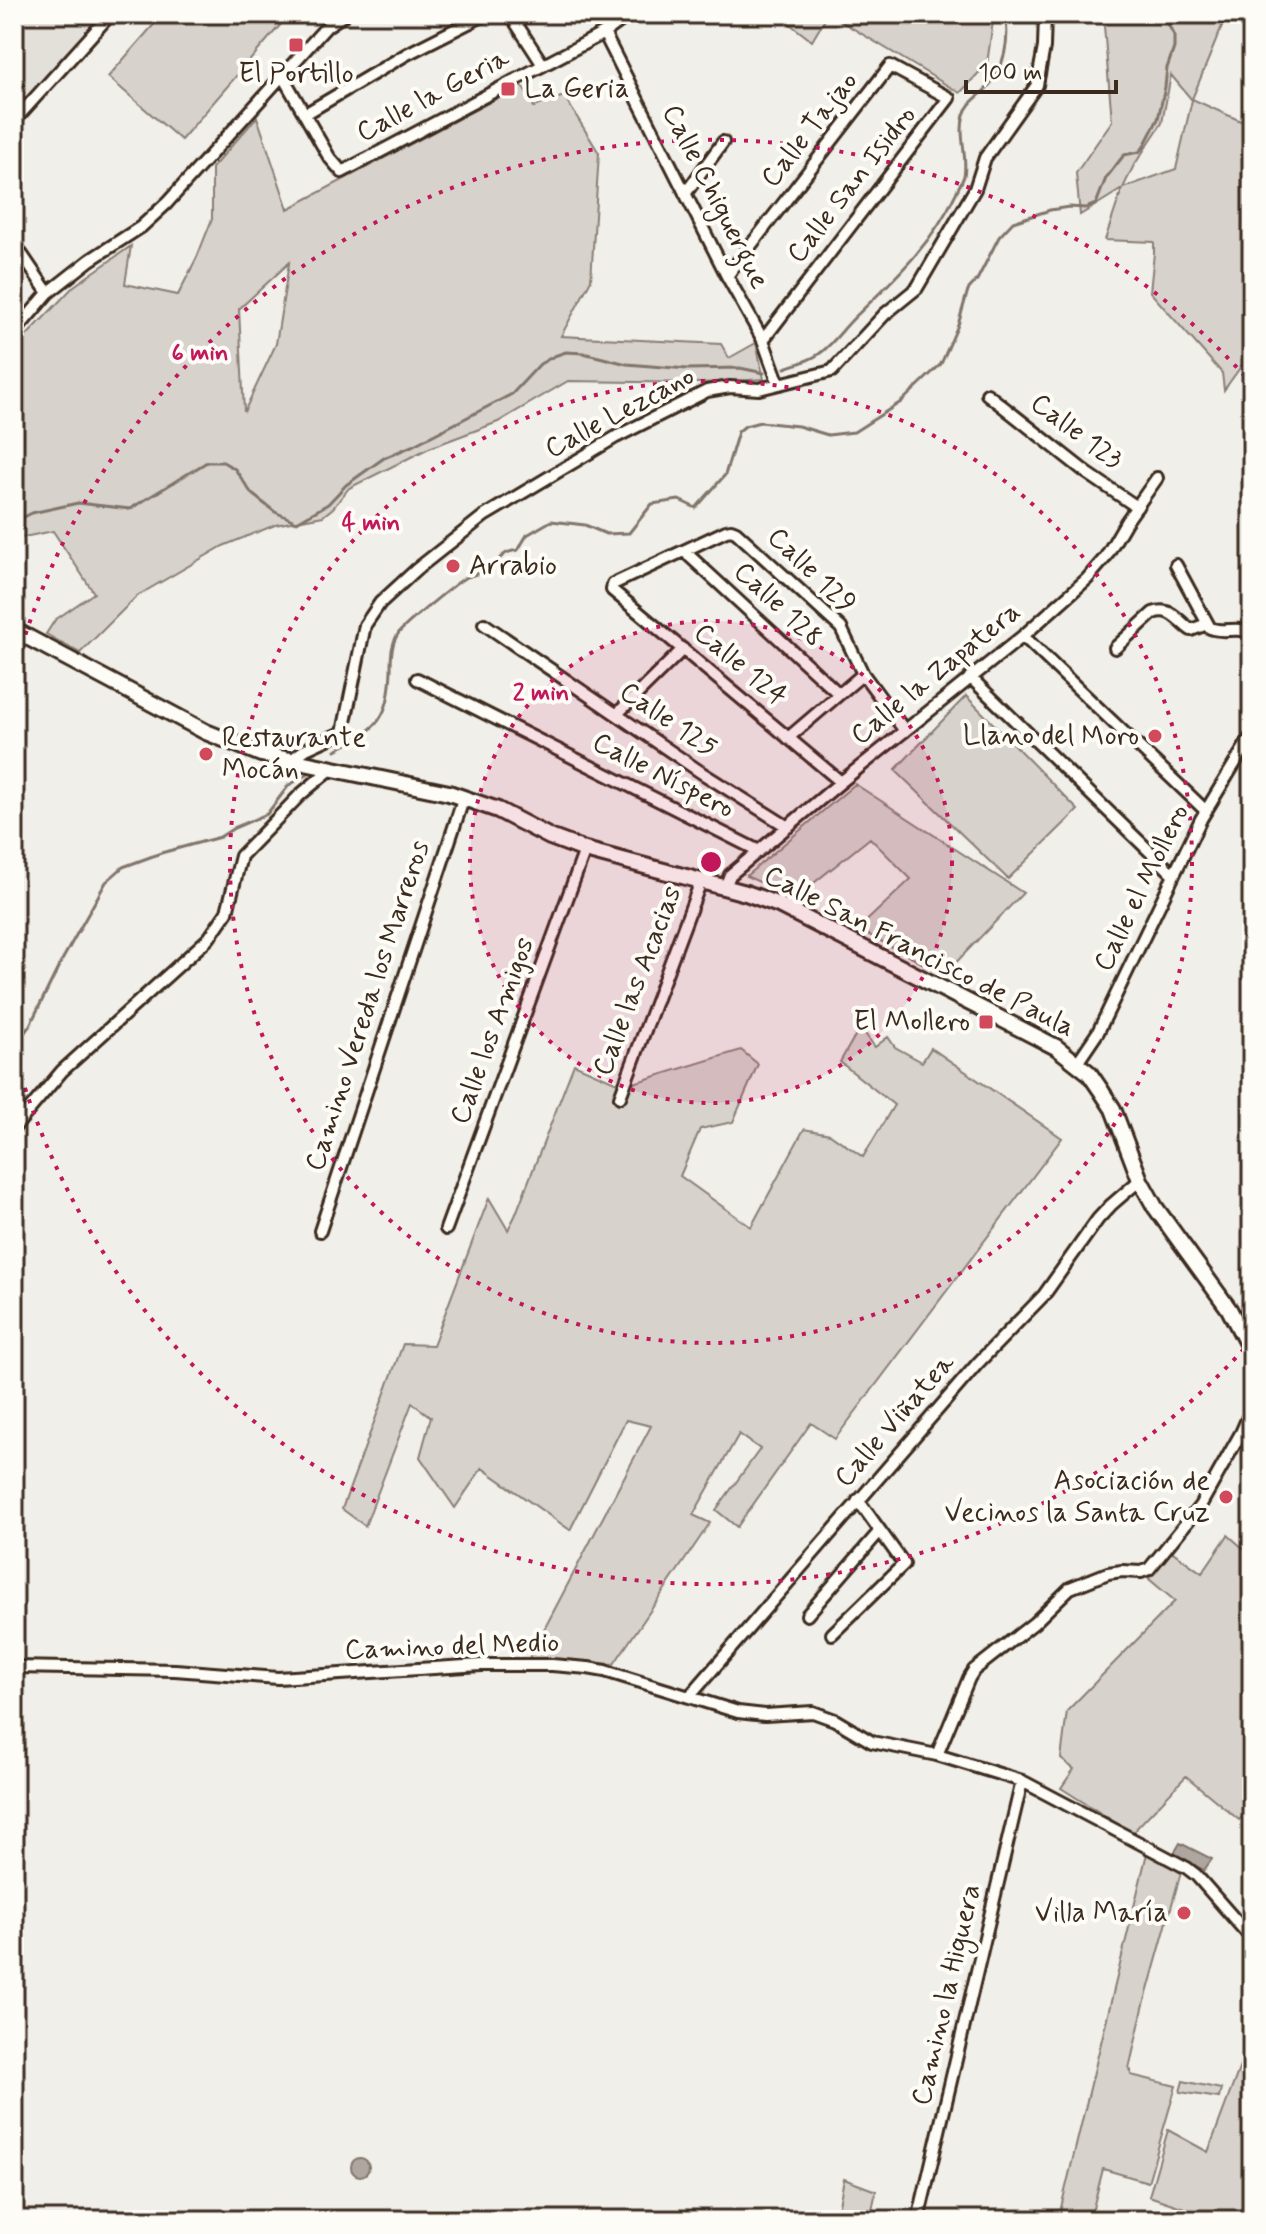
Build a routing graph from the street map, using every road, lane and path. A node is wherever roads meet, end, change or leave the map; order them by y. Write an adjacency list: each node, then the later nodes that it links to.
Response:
1 (345, 14): 9 (street)
2 (486, 14): 11 (street, Calle la Geria)
3 (510, 14): 8 (street)
4 (630, 14): 7 (street, Calle la Geria)
5 (1045, 14): 20 (street, Calle Lezcano)
6 (109, 16): 12 (street)
7 (604, 33): 8 (street, Calle la Geria); 14 (street, Calle Chiguergue)
8 (543, 65): 11 (street, Calle la Geria)
9 (282, 75): 11 (street); 17 (street)
10 (949, 98): 16 (street, Calle Tajao); 19 (street, Calle San Isidro)
11 (305, 114)
12 (14, 121)
13 (723, 142): 14 (street)
14 (685, 194): 16 (street, Calle Chiguergue)
15 (14, 243): 17 (street)
16 (727, 276): 19 (street, Calle Chiguergue)
17 (48, 293): 18 (street)
18 (14, 333)
19 (763, 340): 20 (street, Calle Chiguergue)
20 (779, 384): 41 (street, Calle Lezcano)
21 (987, 394): 23 (street, Calle 123)
22 (1157, 478): 23 (street, Calle la Zapatera)
23 (1137, 507): 30 (street, Calle la Zapatera)
24 (684, 551): 32 (street, Calle 124); 33 (street, Calle 129); 36 (street, Calle 128)
25 (1176, 565): 27 (street)
26 (484, 624): 37 (street, Calle 125)
27 (1207, 624): 29 (street); 31 (street)
28 (14, 630): 41 (main road, Calle San Francisco de Paula)
29 (1252, 634)
30 (1023, 636): 34 (street, Calle la Zapatera); 45 (street)
31 (1115, 648)
32 (683, 649): 37 (street); 40 (street, Calle 124)
33 (863, 674): 36 (street); 38 (street, Calle 129)
34 (970, 677): 38 (street, Calle la Zapatera); 49 (street)
35 (417, 679): 48 (street, Calle Níspero)
36 (839, 694): 40 (street)
37 (617, 714): 46 (street, Calle 125)
38 (905, 731): 43 (street, Calle la Zapatera)
39 (1252, 735): 45 (street, Calle el Mollero)
40 (788, 738): 43 (street, Calle 124)
41 (291, 760): 42 (main road, Calle San Francisco de Paula)
42 (331, 769): 44 (main road, Calle San Francisco de Paula); 54 (street)
43 (841, 782): 46 (street, Calle la Zapatera)
44 (464, 797): 47 (main road, Calle San Francisco de Paula); 57 (street, Camino Vereda los Marreros)
45 (1206, 811): 49 (street, Calle el Mollero)
46 (788, 827): 48 (street, Calle la Zapatera)
47 (585, 850): 50 (main road, Calle San Francisco de Paula); 56 (street, Calle los Amigos)
48 (759, 851): 51 (street, Calle la Zapatera)
49 (1173, 874): 52 (street, Calle el Mollero)
50 (701, 881): 51 (main road, Calle San Francisco de Paula); 53 (street, Calle las Acacias)
51 (725, 887): 52 (main road, Calle San Francisco de Paula)
52 (1077, 1063): 55 (main road, Calle San Francisco de Paula)
53 (620, 1097)
54 (14, 1128)
55 (1140, 1180): 58 (main road, Calle San Francisco de Paula); 61 (street, Calle Viñatea)
56 (446, 1229)
57 (320, 1231)
58 (1248, 1337): 59 (main road, Calle San Francisco de Paula)
59 (1252, 1353)
60 (1252, 1408): 67 (street)
61 (858, 1500): 62 (street); 66 (street, Calle Viñatea)
62 (880, 1531): 63 (street); 64 (street)
63 (807, 1615)
64 (832, 1634)
65 (14, 1667): 66 (street, Camino del Medio)
66 (689, 1697): 67 (street, Camino del Medio)
67 (937, 1755): 68 (street, Camino del Medio)
68 (1022, 1781): 69 (street, Camino del Medio); 70 (street, Camino la Higuera)
69 (1252, 1939)
70 (918, 2220)

